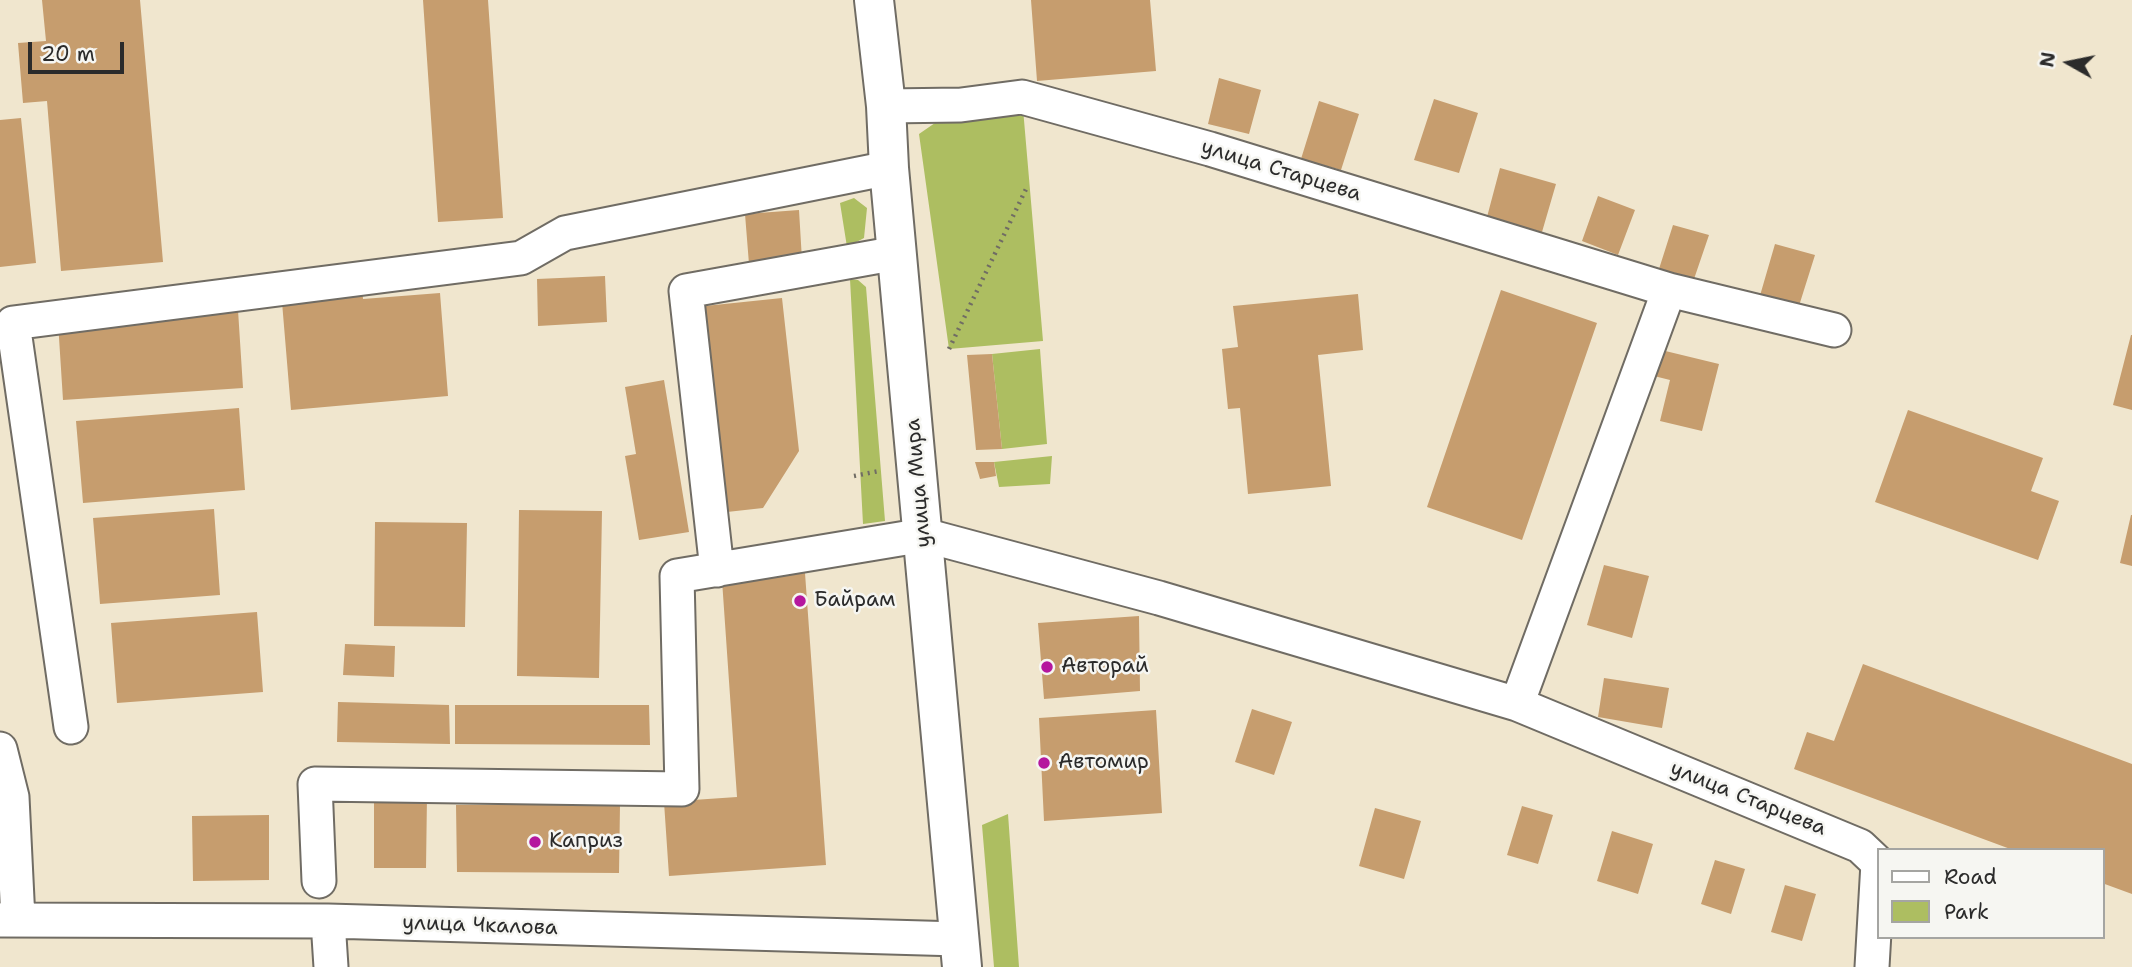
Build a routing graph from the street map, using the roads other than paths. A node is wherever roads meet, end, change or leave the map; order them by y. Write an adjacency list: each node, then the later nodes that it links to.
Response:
1 (874, 0): 2 (main road, улица Мира)
2 (886, 106): 3 (main road, улица Мира); 5 (street, улица Старцева)
3 (889, 168): 4 (main road, улица Мира); 10 (street)
4 (897, 253): 7 (main road, улица Мира); 8 (street)
5 (1669, 290): 6 (street, улица Старцева); 9 (street)
6 (1834, 330)
7 (924, 535): 8 (street); 9 (street, улица Старцева); 17 (main road, улица Мира)
8 (717, 570): 13 (street)
9 (1517, 704): 12 (street, улица Старцева)
10 (71, 727)
11 (0, 749): 15 (street)
12 (1876, 861)
13 (320, 881)
14 (1876, 898): 19 (street, улица Старцева)
15 (9, 920): 16 (street, улица Чкалова)
16 (328, 921): 17 (street, улица Чкалова); 18 (street)
17 (960, 953)
18 (331, 967)
19 (1872, 967)

